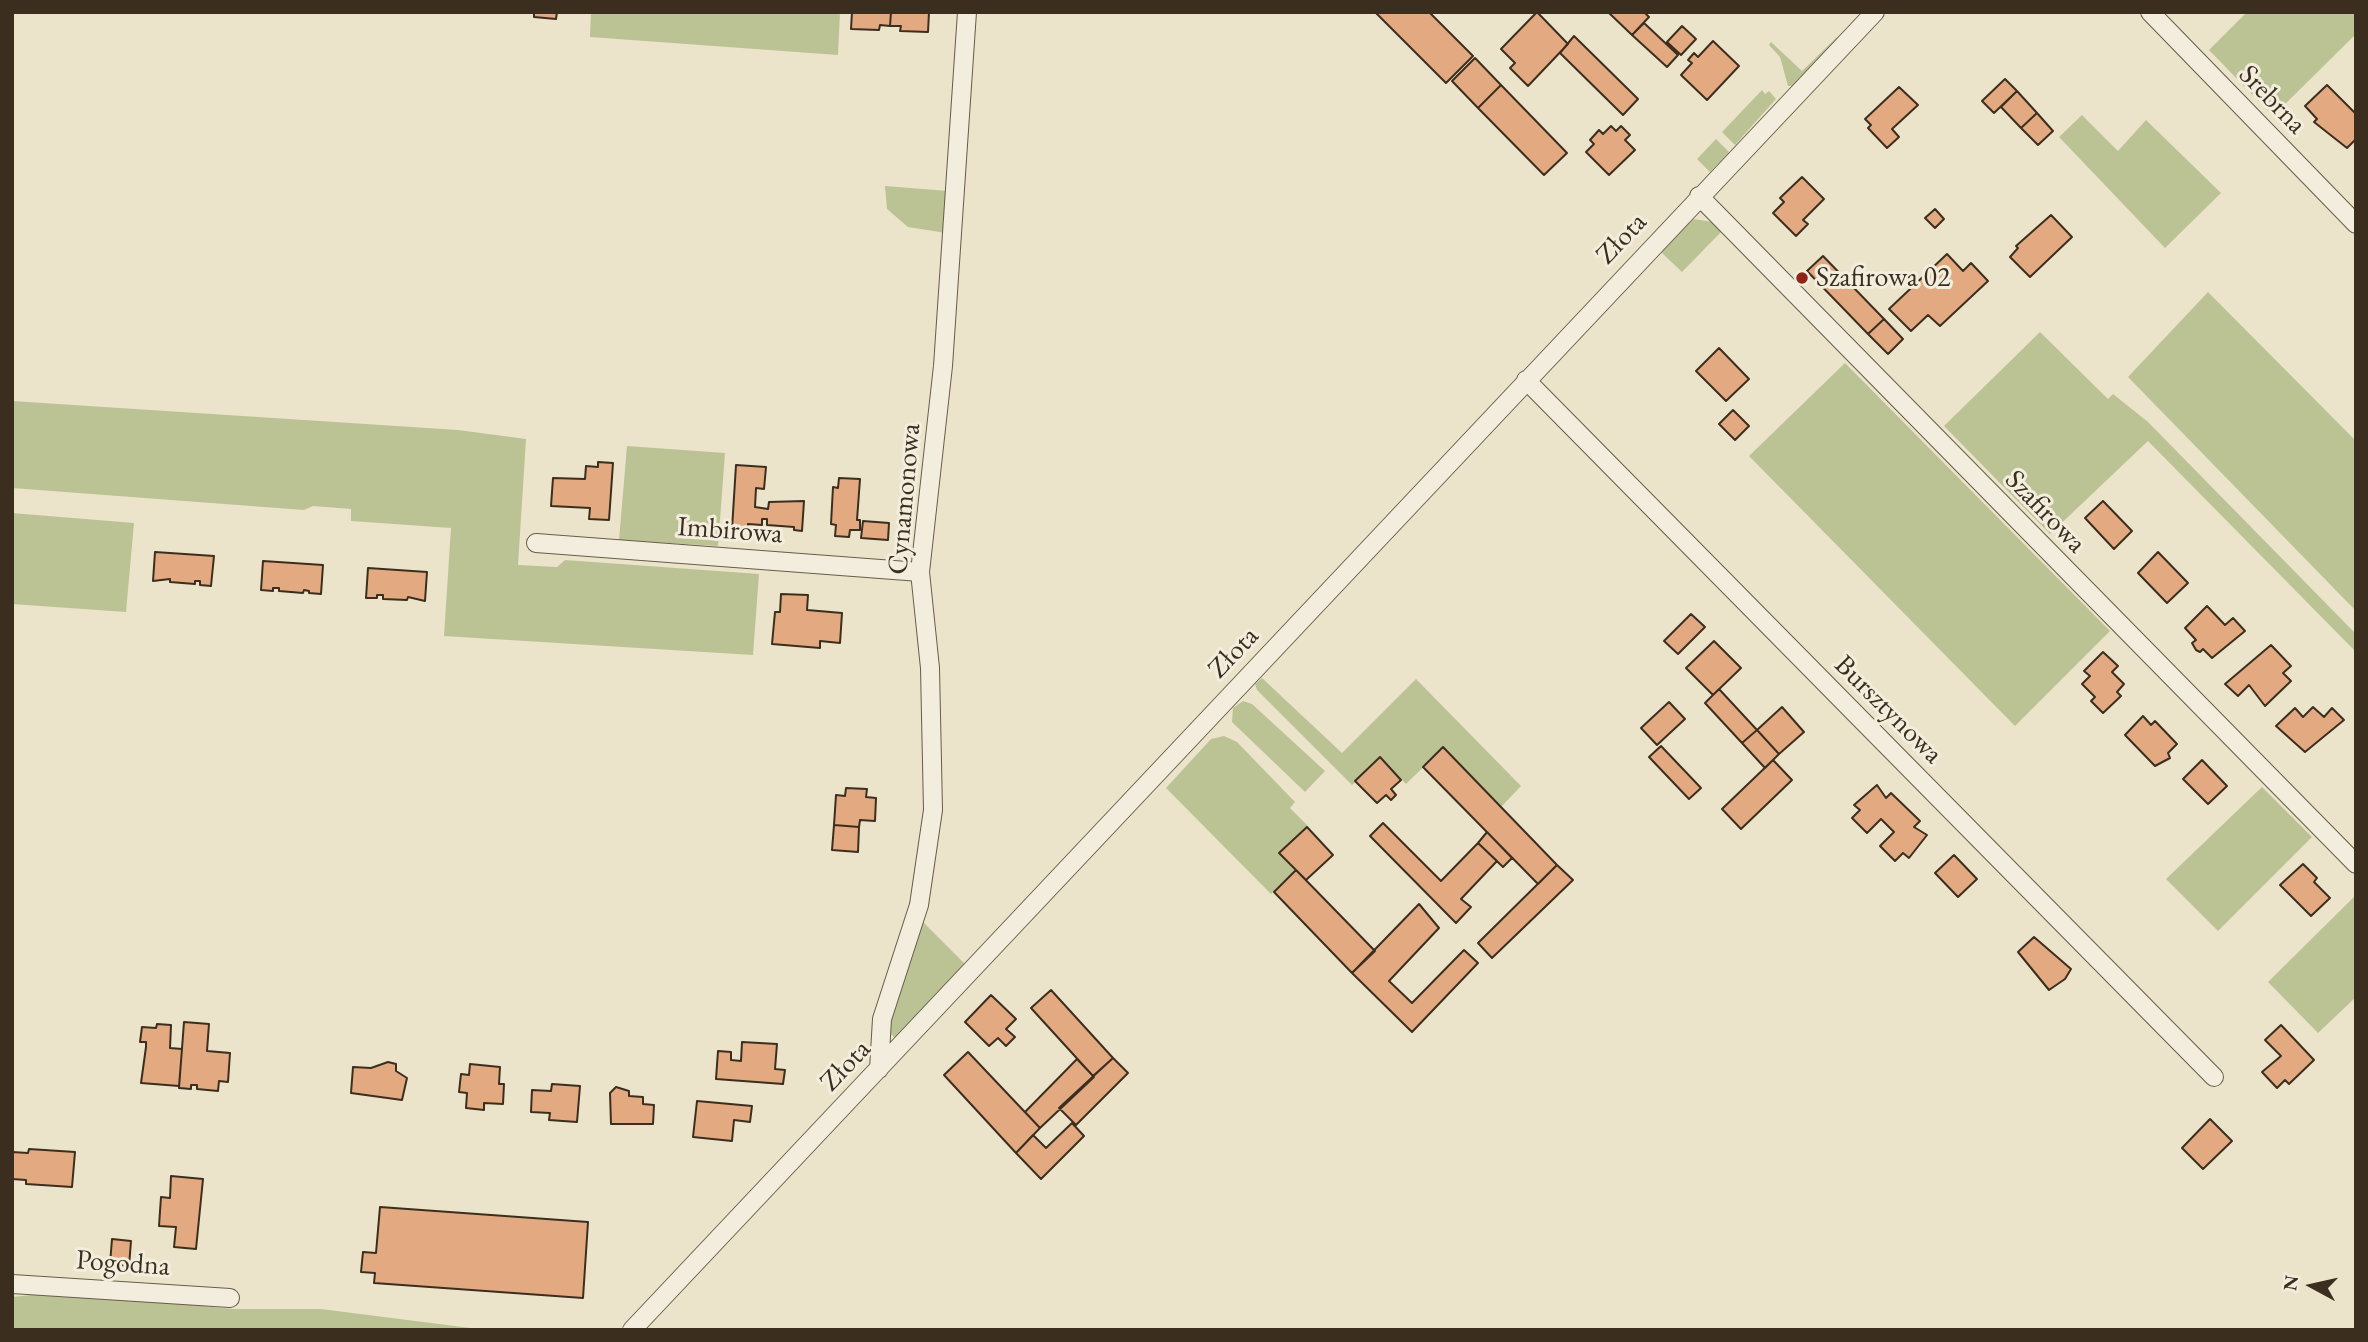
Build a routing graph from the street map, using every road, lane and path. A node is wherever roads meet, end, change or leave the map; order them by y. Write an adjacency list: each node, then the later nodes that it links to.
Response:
1 (967, 12): 8 (street, Cynamonowa)
2 (1875, 12): 4 (street, Złota)
3 (2150, 12): 5 (street, Srebrna)
4 (1699, 196): 6 (street, Złota); 9 (street, Szafirowa)
5 (2356, 224)
6 (1526, 380): 10 (street, Złota); 11 (street, Bursztynowa)
7 (536, 543): 8 (street, Imbirowa)
8 (920, 572): 10 (street, Cynamonowa)
9 (2356, 864)
10 (879, 1069): 14 (street, Złota)
11 (2214, 1077)
12 (12, 1284): 13 (street, Pogodna)
13 (230, 1298)
14 (632, 1330)

